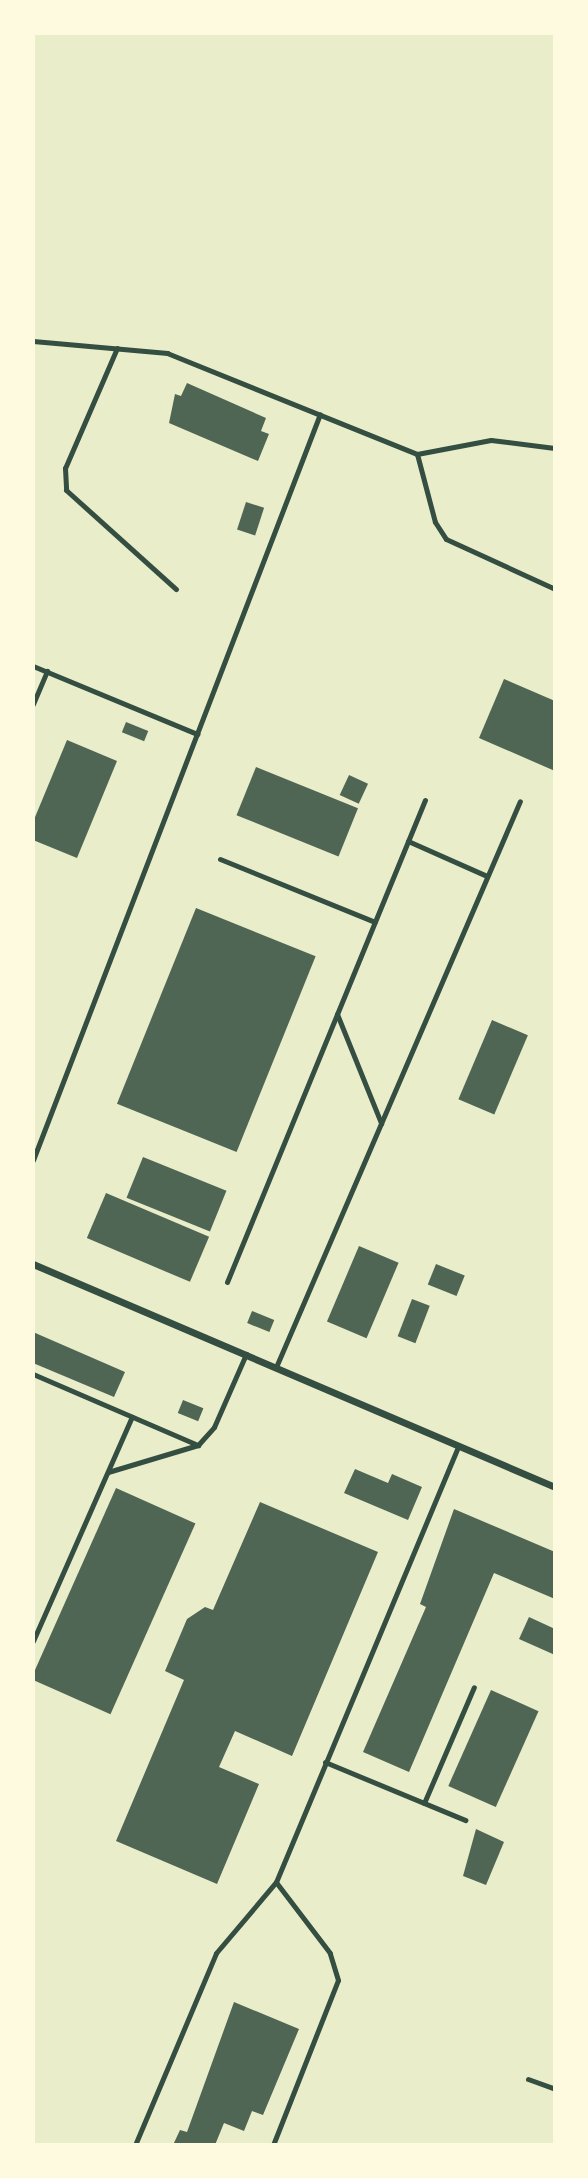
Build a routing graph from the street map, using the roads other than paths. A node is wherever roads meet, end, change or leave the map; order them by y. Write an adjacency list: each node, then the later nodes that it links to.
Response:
1 (33, 341): 2 (lane)
2 (117, 348): 3 (lane); 6 (lane)
3 (320, 414): 5 (lane); 11 (lane)
4 (555, 448): 5 (lane)
5 (417, 454): 7 (lane)
6 (176, 589)
7 (555, 589)
8 (33, 666): 9 (lane)
9 (47, 671): 10 (lane); 11 (lane)
10 (33, 704)
11 (197, 734): 20 (lane)
12 (425, 800): 14 (lane)
13 (520, 801): 16 (lane)
14 (408, 841): 16 (lane); 17 (lane)
15 (220, 859): 17 (lane)
16 (487, 876): 19 (lane)
17 (375, 922): 18 (lane)
18 (337, 1014): 19 (lane); 22 (lane)
19 (381, 1123): 24 (lane)
20 (33, 1160)
21 (33, 1264): 23 (street)
22 (227, 1282)
23 (246, 1354): 24 (street); 27 (lane)
24 (276, 1367): 28 (street)
25 (33, 1374): 26 (lane)
26 (132, 1417): 27 (lane); 29 (lane)
27 (198, 1444): 29 (lane)
28 (458, 1446): 30 (street); 34 (lane)
29 (108, 1472): 31 (lane)
30 (555, 1487)
31 (36, 1629): 32 (lane)
32 (33, 1641)
33 (474, 1687): 35 (lane)
34 (326, 1762): 35 (lane); 37 (lane)
35 (424, 1803): 36 (lane)
36 (464, 1820)
37 (275, 1882): 40 (lane); 41 (lane)
38 (528, 2079): 39 (lane)
39 (555, 2090)
40 (135, 2145)
41 (273, 2145)

